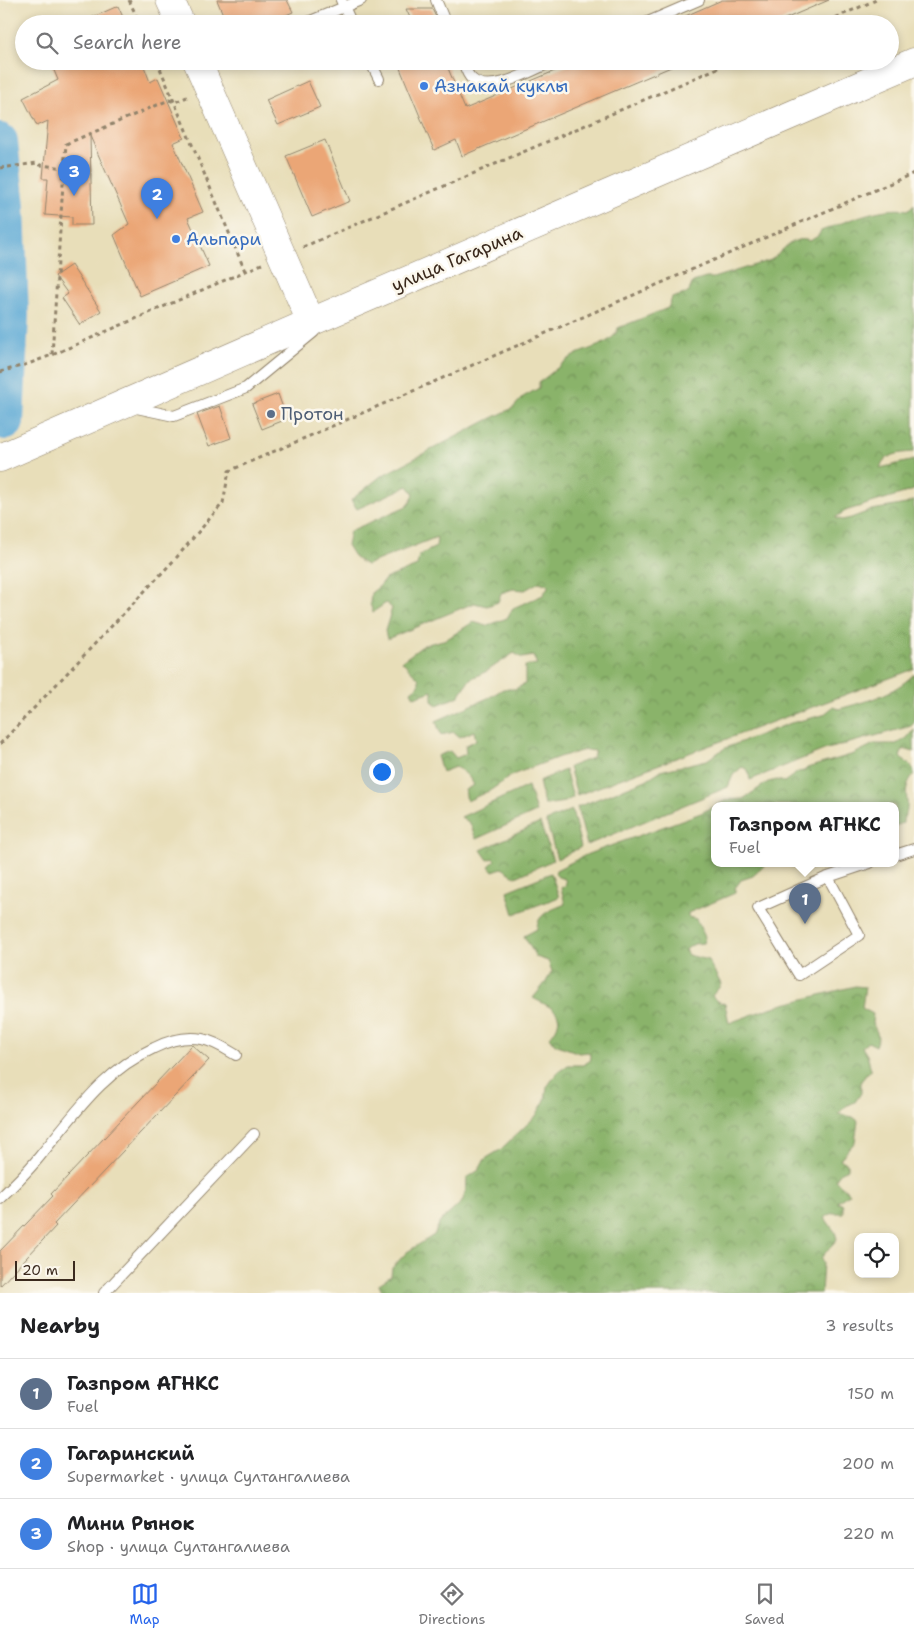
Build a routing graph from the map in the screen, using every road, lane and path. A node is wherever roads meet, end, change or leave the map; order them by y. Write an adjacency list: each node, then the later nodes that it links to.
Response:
1 (130, 0): 8 (path)
2 (170, 0): 9 (street)
3 (361, 0): 7 (lane)
4 (436, 0): 12 (lane)
5 (699, 0): 13 (lane)
6 (876, 0): 14 (path)
7 (343, 3): 10 (lane); 11 (lane)
8 (136, 15)
9 (176, 15)
10 (320, 15)
11 (348, 15)
12 (442, 15)
13 (664, 15)
14 (842, 15)
15 (914, 62): 16 (street, улица Гагарина)
16 (899, 68)
17 (161, 70): 26 (path)
18 (203, 70): 26 (path)
19 (204, 70): 30 (street)
20 (374, 70): 25 (lane)
21 (466, 70): 22 (lane)
22 (532, 70)
23 (713, 70): 30 (path)
24 (895, 70): 32 (street, улица Гагарина)
25 (379, 79)
26 (175, 102): 28 (path); 31 (path)
27 (0, 168): 28 (path)
28 (64, 168): 34 (path)
29 (914, 174): 38 (path)
30 (282, 255): 31 (path); 33 (street)
31 (245, 272): 34 (path)
32 (342, 309): 33 (street, улица Гагарина); 36 (lane)
33 (311, 322): 36 (street, улица Гагарина)
34 (52, 355): 35 (path)
35 (0, 372)
36 (122, 405): 37 (street, улица Гагарина)
37 (0, 458)
38 (0, 744)
39 (914, 849): 40 (lane)
40 (899, 854)
41 (858, 867): 42 (lane)
42 (828, 877): 42 (lane)
43 (236, 1055): 45 (lane)
44 (254, 1134): 46 (lane)
45 (0, 1198)
46 (104, 1293)

